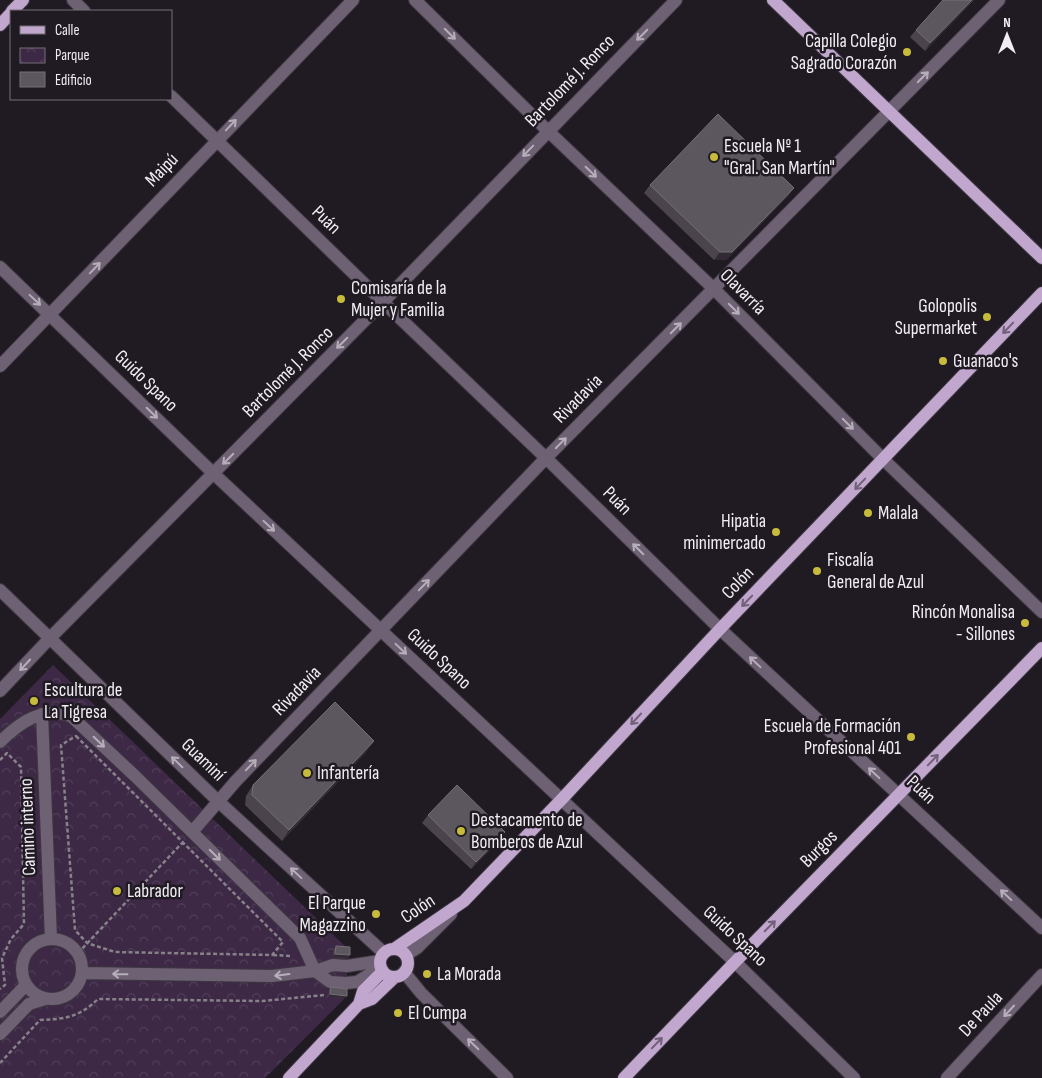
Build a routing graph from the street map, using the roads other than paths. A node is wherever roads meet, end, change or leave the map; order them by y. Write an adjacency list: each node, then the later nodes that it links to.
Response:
1 (23, 0): 8 (main road)
2 (73, 0): 9 (street)
3 (352, 0): 15 (street, Maipú, one-way to 3)
4 (415, 0): 14 (street, Olavarría, one-way to 14)
5 (676, 0): 14 (street, Bartolomé J. Ronco, one-way to 14)
6 (773, 0): 13 (main road)
7 (999, 0): 13 (street, Rivadavia, one-way to 7)
8 (14, 10)
9 (83, 10)
10 (10, 14): 11 (main road)
11 (0, 25)
12 (172, 97): 15 (street, Puán)
13 (889, 112): 16 (main road); 18 (street, Rivadavia)
14 (548, 131): 18 (street, Olavarría, one-way to 18); 20 (street, Bartolomé J. Ronco, one-way to 20)
15 (217, 140): 20 (street, Puán); 21 (street, Maipú, one-way to 15)
16 (1042, 258)
17 (0, 266): 21 (street, Guido Spano, one-way to 21)
18 (714, 289): 23 (street, Rivadavia, one-way to 18); 24 (street, Olavarría, one-way to 24)
19 (1042, 293): 24 (main road, Colón, one-way to 24)
20 (383, 302): 23 (street, Puán); 25 (street, Bartolomé J. Ronco, one-way to 25)
21 (51, 314): 22 (street, Maipú); 25 (street, Guido Spano, one-way to 25)
22 (0, 366)
23 (546, 458): 28 (street, Puán, one-way to 23); 29 (street, Rivadavia, one-way to 23)
24 (883, 459): 27 (street, Olavarría); 28 (main road, Colón, one-way to 28)
25 (214, 474): 29 (street, Guido Spano, one-way to 29); 30 (street, Bartolomé J. Ronco)
26 (0, 590): 30 (street, Guaminí)
27 (1042, 612)
28 (720, 629): 35 (street, Puán, one-way to 28); 36 (main road, Colón, one-way to 36)
29 (381, 630): 36 (street, Guido Spano, one-way to 36); 37 (street, Rivadavia, one-way to 29)
30 (50, 638): 32 (street, Bartolomé J. Ronco, one-way to 32); 37 (street, Guaminí, one-way to 30)
31 (1042, 648): 35 (main road, Burgos, one-way to 31)
32 (0, 692)
33 (42, 714): 34 (street); 38 (street, one-way to 38); 41 (street, Camino interno)
34 (0, 742)
35 (899, 795): 40 (street, Puán, one-way to 35); 44 (main road, Burgos, one-way to 35)
36 (561, 800): 39 (main road, Colón); 44 (street, Guido Spano)
37 (219, 802): 38 (street, Rivadavia); 43 (street, Guaminí, one-way to 37)
38 (192, 832): 45 (street, one-way to 45)
39 (464, 901): 42 (street, Colón); 43 (main road, Colón)
40 (1042, 928)
41 (51, 939): 46 (street); 49 (street)
42 (406, 956): 43 (main road); 47 (main road)
43 (384, 960): 45 (street); 47 (main road); 51 (main road, Colón)
44 (735, 962): 56 (main road, Burgos, one-way to 44); 57 (street, Guido Spano)
45 (315, 971): 46 (street, one-way to 46)
46 (82, 973): 50 (street)
47 (400, 975): 51 (main road); 55 (street, one-way to 47)
48 (1042, 975): 58 (street, De Paula, one-way to 58)
49 (26, 985): 50 (street); 52 (street)
50 (45, 999): 53 (street)
51 (359, 1004): 54 (main road)
52 (0, 1012)
53 (0, 1034)
54 (289, 1078)
55 (508, 1078)
56 (624, 1078)
57 (854, 1078)
58 (947, 1078)

